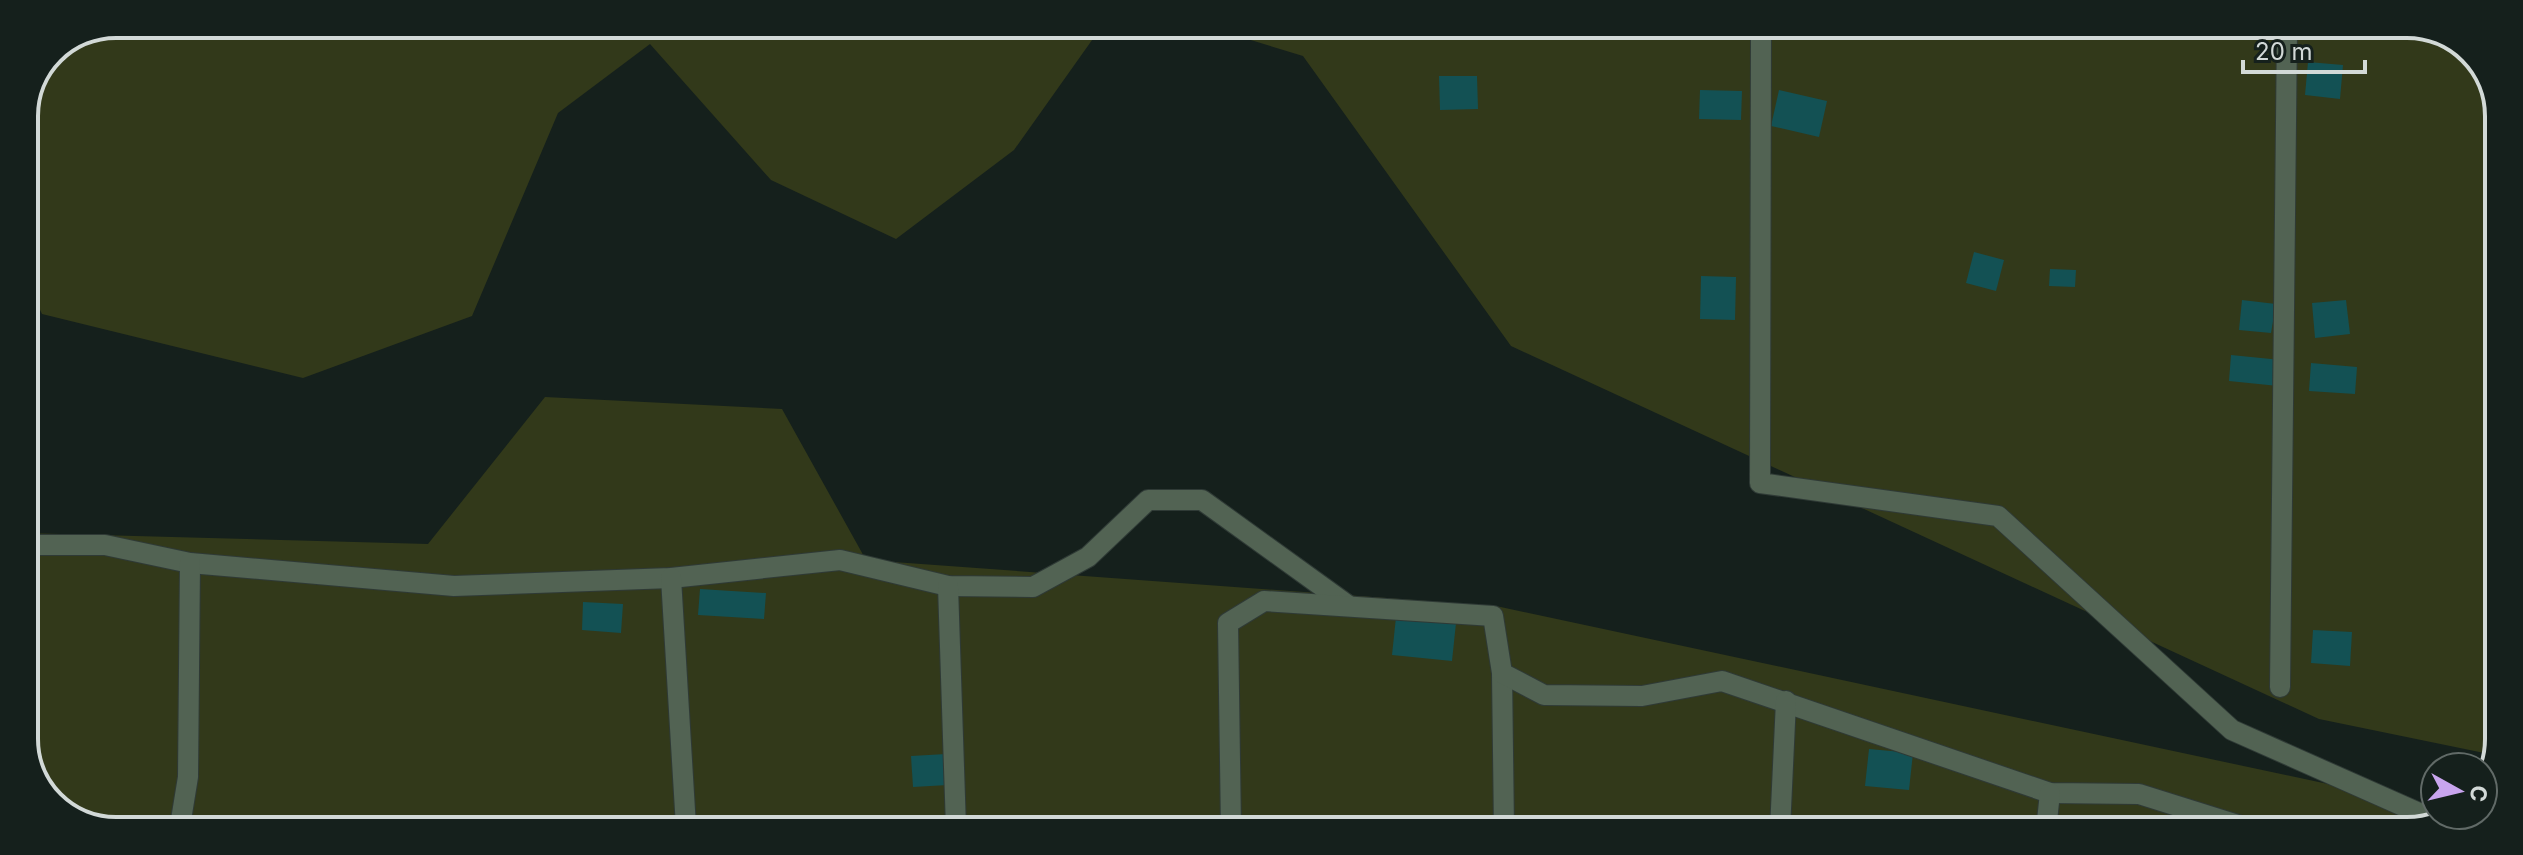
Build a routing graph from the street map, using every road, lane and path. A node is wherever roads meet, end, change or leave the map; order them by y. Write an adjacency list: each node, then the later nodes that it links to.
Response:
1 (1761, 38): 12 (lane)
2 (2287, 38): 9 (lane)
3 (38, 545): 4 (lane)
4 (190, 563): 5 (lane); 13 (lane)
5 (671, 578): 6 (lane); 14 (lane)
6 (948, 586): 7 (lane); 15 (lane)
7 (1349, 606): 8 (lane); 16 (lane)
8 (1502, 673): 10 (lane); 17 (lane)
9 (2280, 687)
10 (1786, 701): 11 (lane); 18 (lane)
11 (2050, 793): 19 (lane); 20 (lane)
12 (2419, 813)
13 (181, 817)
14 (685, 817)
15 (956, 817)
16 (1231, 817)
17 (1504, 817)
18 (1781, 817)
19 (2047, 817)
20 (2212, 817)

